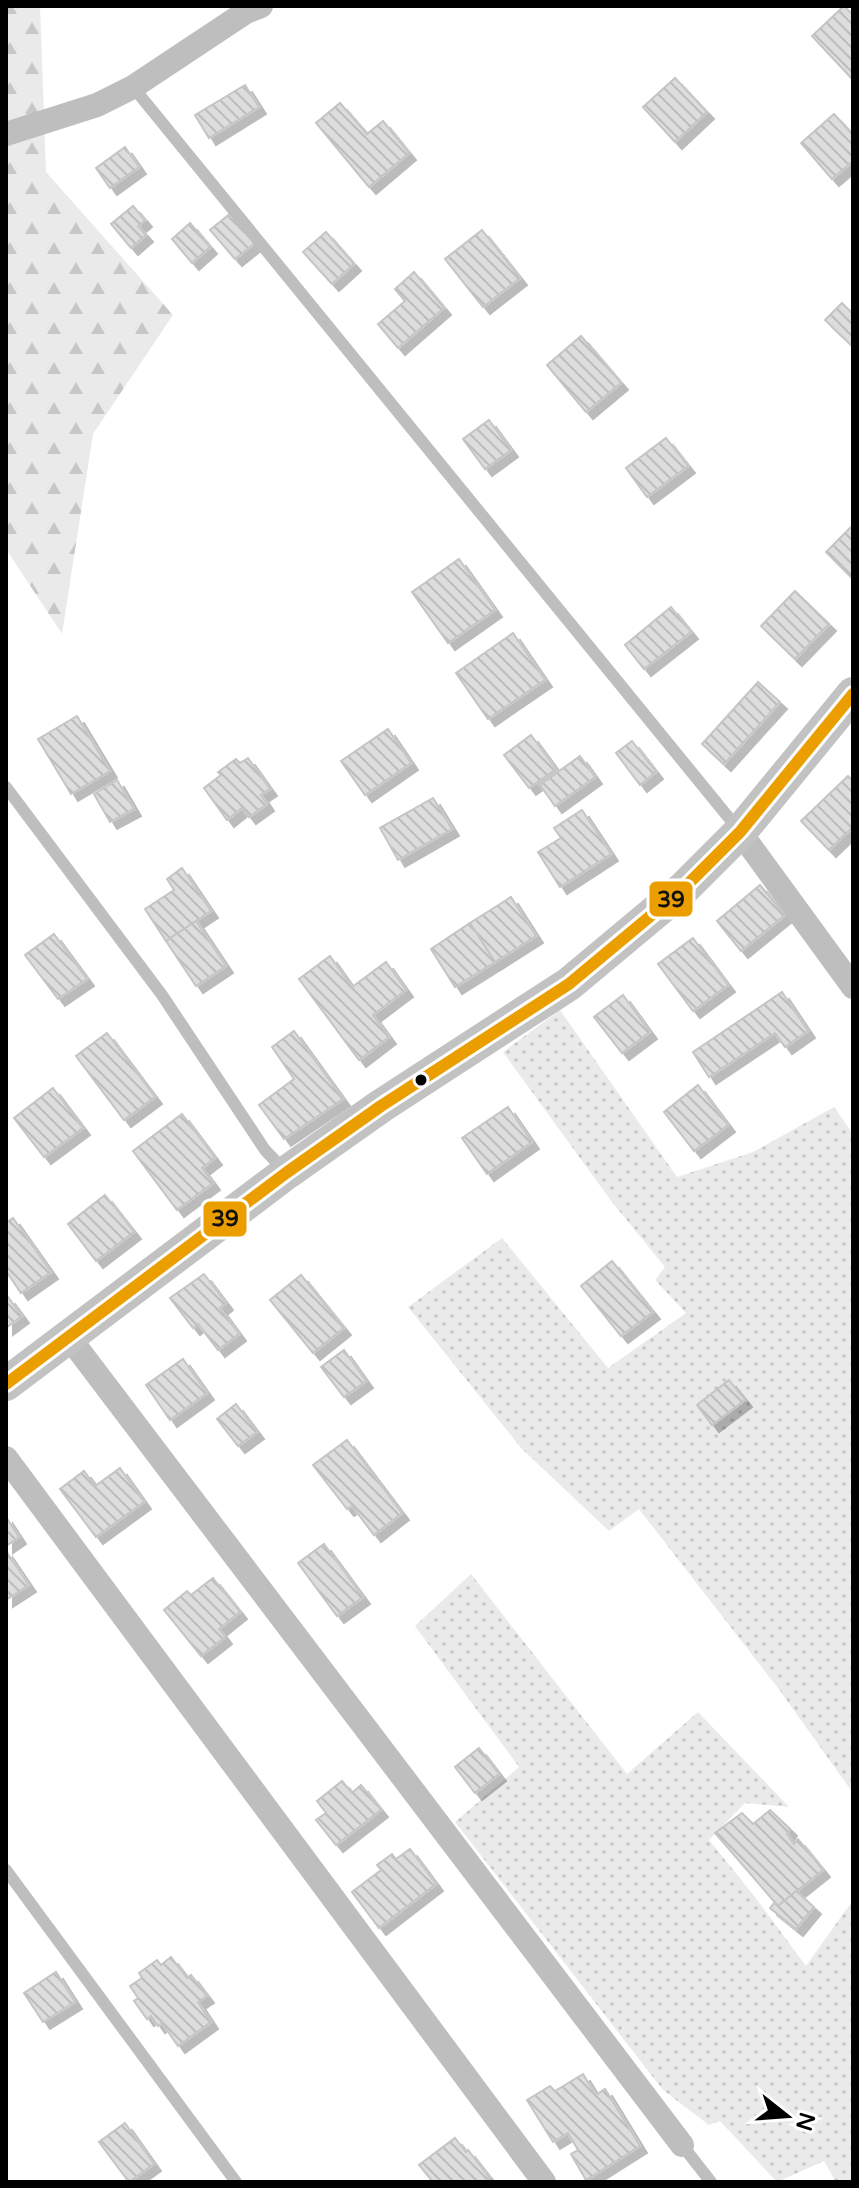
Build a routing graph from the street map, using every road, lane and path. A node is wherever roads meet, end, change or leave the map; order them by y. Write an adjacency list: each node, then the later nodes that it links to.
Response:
1 (261, 6): 2 (street)
2 (133, 87): 3 (street); 6 (lane)
3 (6, 134)
4 (853, 694): 6 (street)
5 (6, 787): 8 (lane)
6 (740, 832): 7 (street); 8 (street)
7 (853, 987)
8 (286, 1173): 9 (street)
9 (68, 1336): 10 (street); 13 (street)
10 (6, 1384)
11 (6, 1458): 15 (street)
12 (6, 1870): 14 (lane)
13 (682, 2145): 16 (lane)
14 (236, 2182)
15 (544, 2182)
16 (711, 2182)

